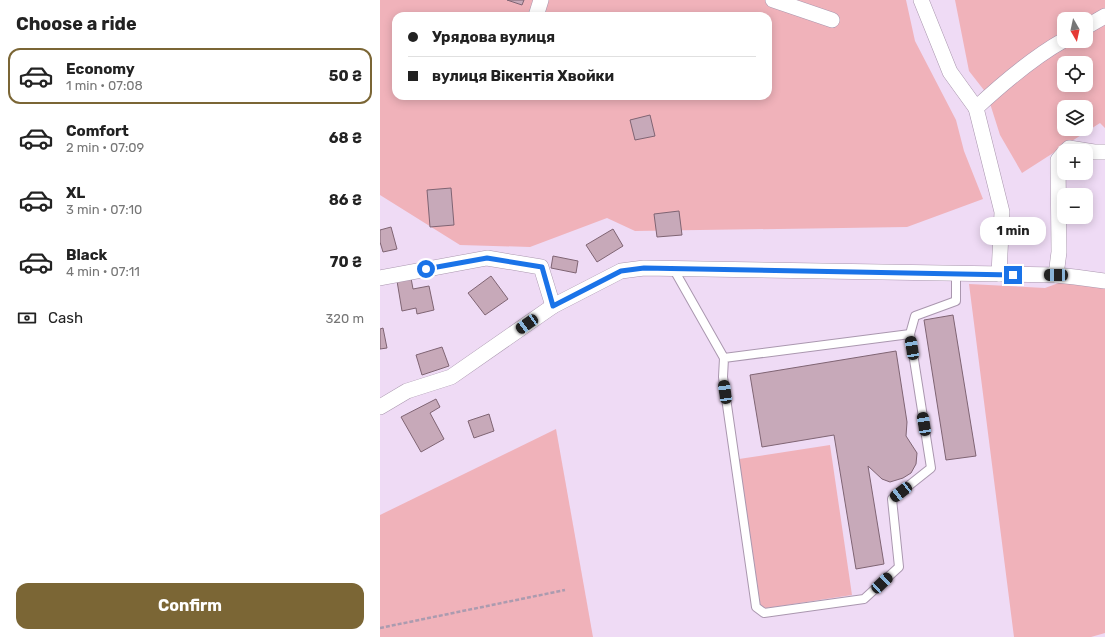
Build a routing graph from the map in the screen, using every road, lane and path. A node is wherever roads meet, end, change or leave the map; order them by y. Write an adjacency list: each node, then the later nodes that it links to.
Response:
1 (541, 0): 4 (street)
2 (773, 0): 6 (street)
3 (921, 0): 9 (street)
4 (537, 12)
5 (1105, 16): 7 (street)
6 (832, 20)
7 (1093, 23)
8 (1057, 44): 9 (street)
9 (976, 108): 15 (street)
10 (1093, 152): 11 (street)
11 (1105, 152)
12 (1058, 180): 16 (street)
13 (673, 268): 14 (street); 19 (street); 21 (lane)
14 (956, 274): 15 (street); 20 (lane)
15 (999, 274): 16 (street)
16 (1056, 275): 18 (street)
17 (380, 278): 19 (street)
18 (1105, 281)
19 (553, 306): 22 (street)
20 (910, 334): 21 (lane); 21 (lane)
21 (724, 358)
22 (380, 407)
23 (565, 590): 24 (path)
24 (380, 628)

